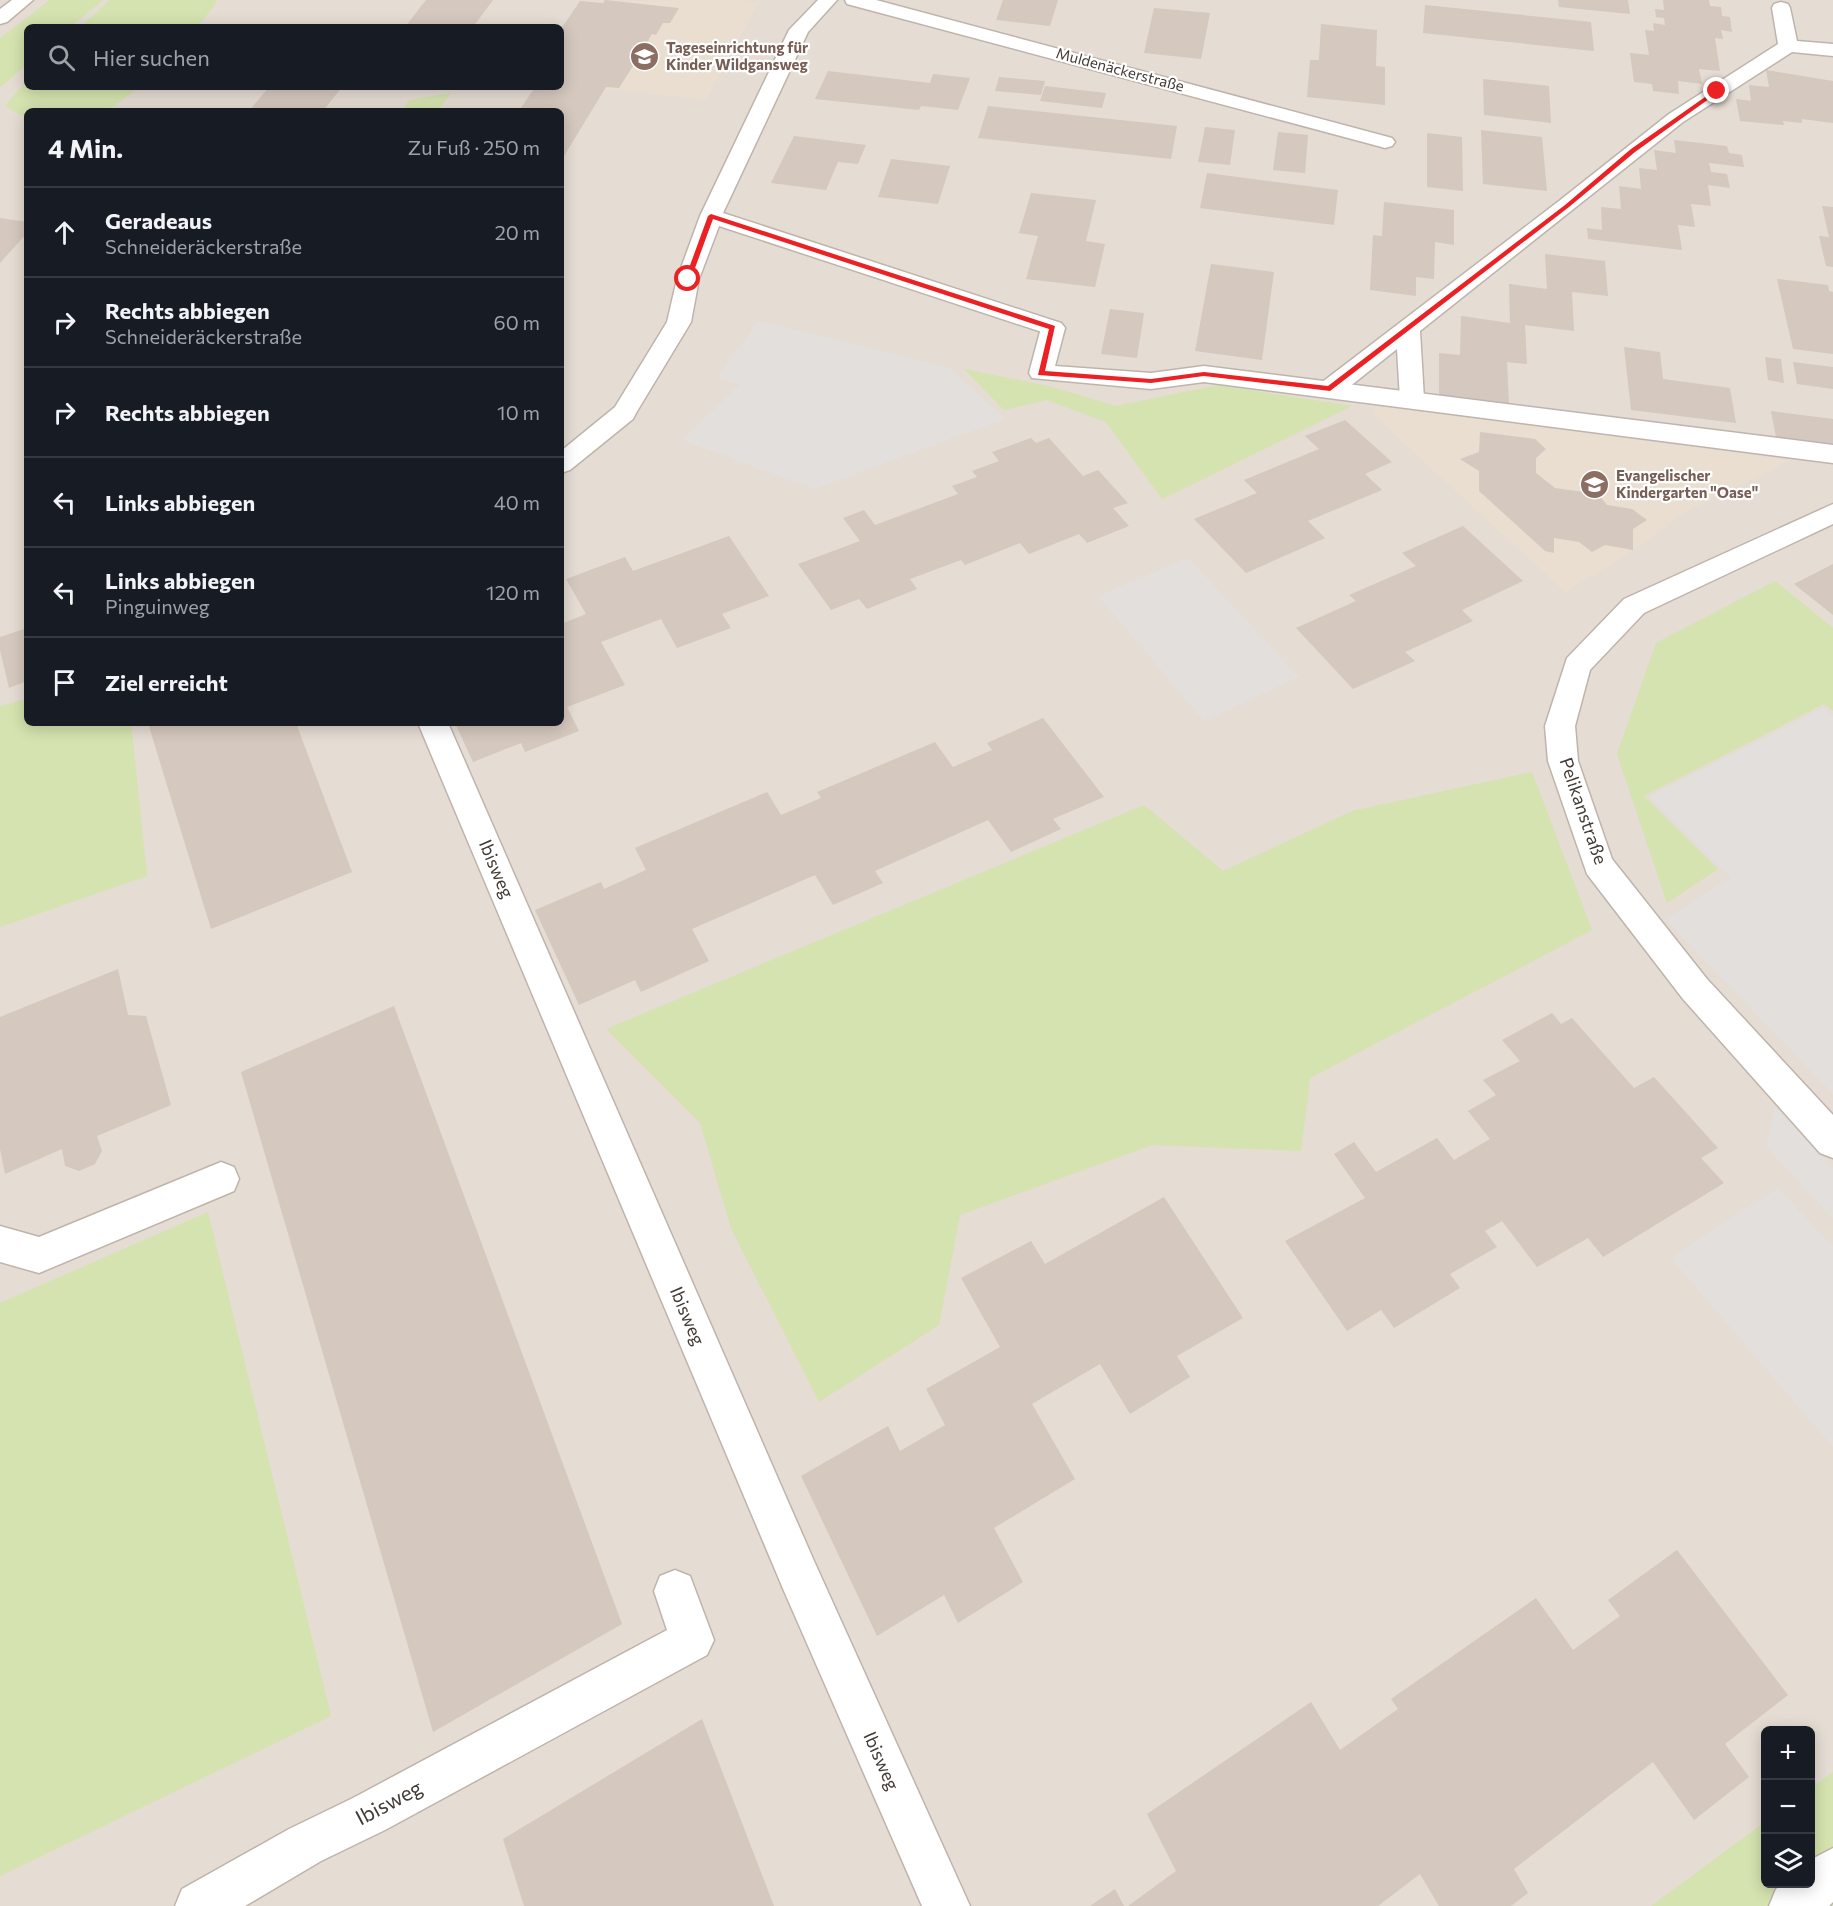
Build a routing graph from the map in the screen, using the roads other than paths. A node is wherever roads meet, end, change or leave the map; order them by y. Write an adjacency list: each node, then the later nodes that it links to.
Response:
1 (24, 0): 5 (street)
2 (828, 0): 9 (street)
3 (854, 0): 8 (street, Muldenäckerstraße)
4 (1781, 8): 6 (street)
5 (0, 18)
6 (1788, 46): 7 (street); 10 (street)
7 (1833, 50)
8 (1385, 142)
9 (711, 216): 11 (street); 14 (street)
10 (1408, 328): 11 (street); 12 (street)
11 (1330, 389): 12 (street)
12 (1412, 399): 13 (street)
13 (1833, 454)
14 (564, 462)
15 (1833, 513): 17 (street, Pelikanstraße)
16 (434, 726): 23 (street, Ibisweg)
17 (1833, 1141)
18 (221, 1179): 19 (street)
19 (0, 1244)
20 (675, 1591): 22 (street, Ibisweg)
21 (1833, 1870): 24 (street)
22 (199, 1906)
23 (946, 1906)
24 (1793, 1906)

